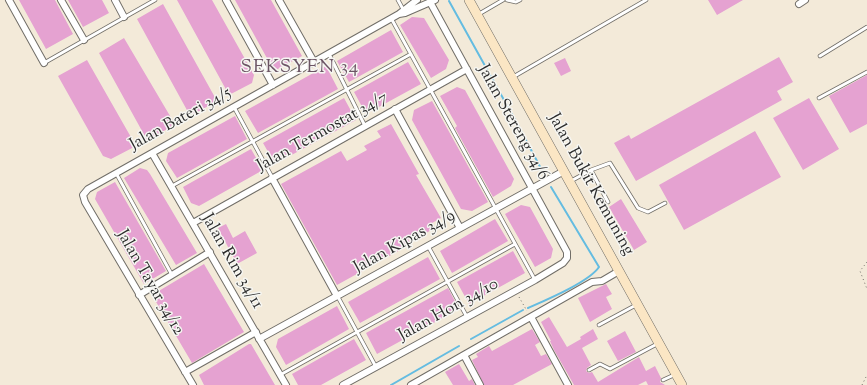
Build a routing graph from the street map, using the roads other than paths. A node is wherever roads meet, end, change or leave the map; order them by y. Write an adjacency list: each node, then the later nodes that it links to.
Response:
1 (9, 0): 27 (street)
2 (61, 0): 22 (street)
3 (115, 0): 19 (street)
4 (155, 0): 19 (lane)
5 (226, 0): 31 (street)
6 (279, 0): 26 (street)
7 (398, 0): 17 (lane)
8 (417, 0): 17 (street)
9 (469, 0): 18 (main road, Jalan Bukit Kemuning)
10 (503, 0): 18 (lane)
11 (507, 0): 12 (lane)
12 (520, 0)
13 (646, 0): 30 (lane)
14 (805, 0): 16 (street)
15 (432, 1): 17 (street); 28 (street, Jalan Stereng 34/6)
16 (799, 4)
17 (403, 12): 20 (street, Jalan Bateri 34/5)
18 (478, 15): 30 (main road, Jalan Bukit Kemuning)
19 (124, 17): 22 (lane)
20 (391, 18): 23 (street, Jalan Bateri 34/5); 24 (lane)
21 (867, 27): 25 (lane)
22 (84, 40): 27 (lane)
23 (328, 54): 26 (street, Jalan Bateri 34/5); 32 (lane)
24 (411, 54): 32 (lane); 33 (lane)
25 (820, 56)
26 (314, 62): 31 (street, Jalan Bateri 34/5)
27 (44, 63)
28 (467, 69): 33 (street, Jalan Termostat 34/7); 46 (street, Jalan Stereng 34/6)
29 (867, 72): 34 (lane)
30 (512, 78): 41 (main road, Jalan Bukit Kemuning)
31 (273, 85): 35 (street, Jalan Bateri 34/5)
32 (346, 89): 37 (lane); 38 (lane)
33 (430, 89): 36 (street, Jalan Termostat 34/7); 50 (lane)
34 (819, 98)
35 (234, 107): 38 (lane); 39 (street, Jalan Bateri 34/5)
36 (394, 109): 37 (street, Jalan Termostat 34/7); 52 (street)
37 (365, 126): 43 (street, Jalan Termostat 34/7)
38 (253, 142): 43 (lane); 45 (lane)
39 (152, 153): 42 (street, Jalan Bateri 34/5); 45 (street, Jalan Rim 34/11)
40 (591, 170): 44 (lane); 48 (lane); 49 (lane)
41 (564, 171): 44 (main road, Jalan Bukit Kemuning); 46 (street, Jalan Kipas 34/9)
42 (116, 173): 47 (street, Jalan Bateri 34/5); 58 (lane)
43 (272, 178): 51 (street, Jalan Termostat 34/7); 62 (street)
44 (570, 182): 57 (main road, Jalan Bukit Kemuning)
45 (172, 186): 51 (street, Jalan Rim 34/11)
46 (532, 188): 50 (street, Jalan Kipas 34/9); 56 (street, Jalan Stereng 34/6)
47 (83, 195): 61 (street, Jalan Tayar 34/12)
48 (608, 202)
49 (665, 203)
50 (496, 209): 52 (street, Jalan Kipas 34/9); 53 (lane)
51 (193, 223): 55 (street, Jalan Rim 34/11)
52 (460, 228): 54 (street, Jalan Kipas 34/9)
53 (515, 244): 59 (lane); 60 (lane)
54 (428, 246): 60 (lane); 62 (street, Jalan Kipas 34/9)
55 (210, 252): 58 (street); 68 (street, Jalan Rim 34/11)
56 (567, 258): 59 (street, Jalan Hon 34/10)
57 (619, 271): 63 (main road, Jalan Bukit Kemuning); 65 (street)
58 (172, 275): 61 (street)
59 (535, 280): 64 (street, Jalan Hon 34/10)
60 (448, 282): 64 (lane); 67 (lane)
61 (139, 295): 74 (street, Jalan Tayar 34/12)
62 (337, 296): 67 (lane); 69 (street, Jalan Kipas 34/9)
63 (637, 304): 66 (lane); 70 (main road, Jalan Bukit Kemuning)
64 (467, 317): 72 (street, Jalan Hon 34/10)
65 (531, 317): 71 (street); 83 (street)
66 (599, 325)
67 (357, 331): 72 (lane); 76 (lane)
68 (256, 332): 69 (street, Jalan Rim 34/11); 74 (street)
69 (260, 339): 76 (street, Jalan Rim 34/11)
70 (659, 343): 73 (lane); 75 (main road, Jalan Bukit Kemuning)
71 (464, 355): 81 (street); 82 (street)
72 (376, 367): 80 (street, Jalan Hon 34/10)
73 (589, 370)
74 (185, 372): 78 (street, Jalan Tayar 34/12)
75 (676, 374): 77 (lane); 84 (main road, Jalan Bukit Kemuning)
76 (280, 375): 79 (street, Jalan Rim 34/11)
77 (663, 380)
78 (193, 385)
79 (286, 385)
80 (343, 385)
81 (413, 385)
82 (480, 385)
83 (568, 385)
84 (682, 385)

